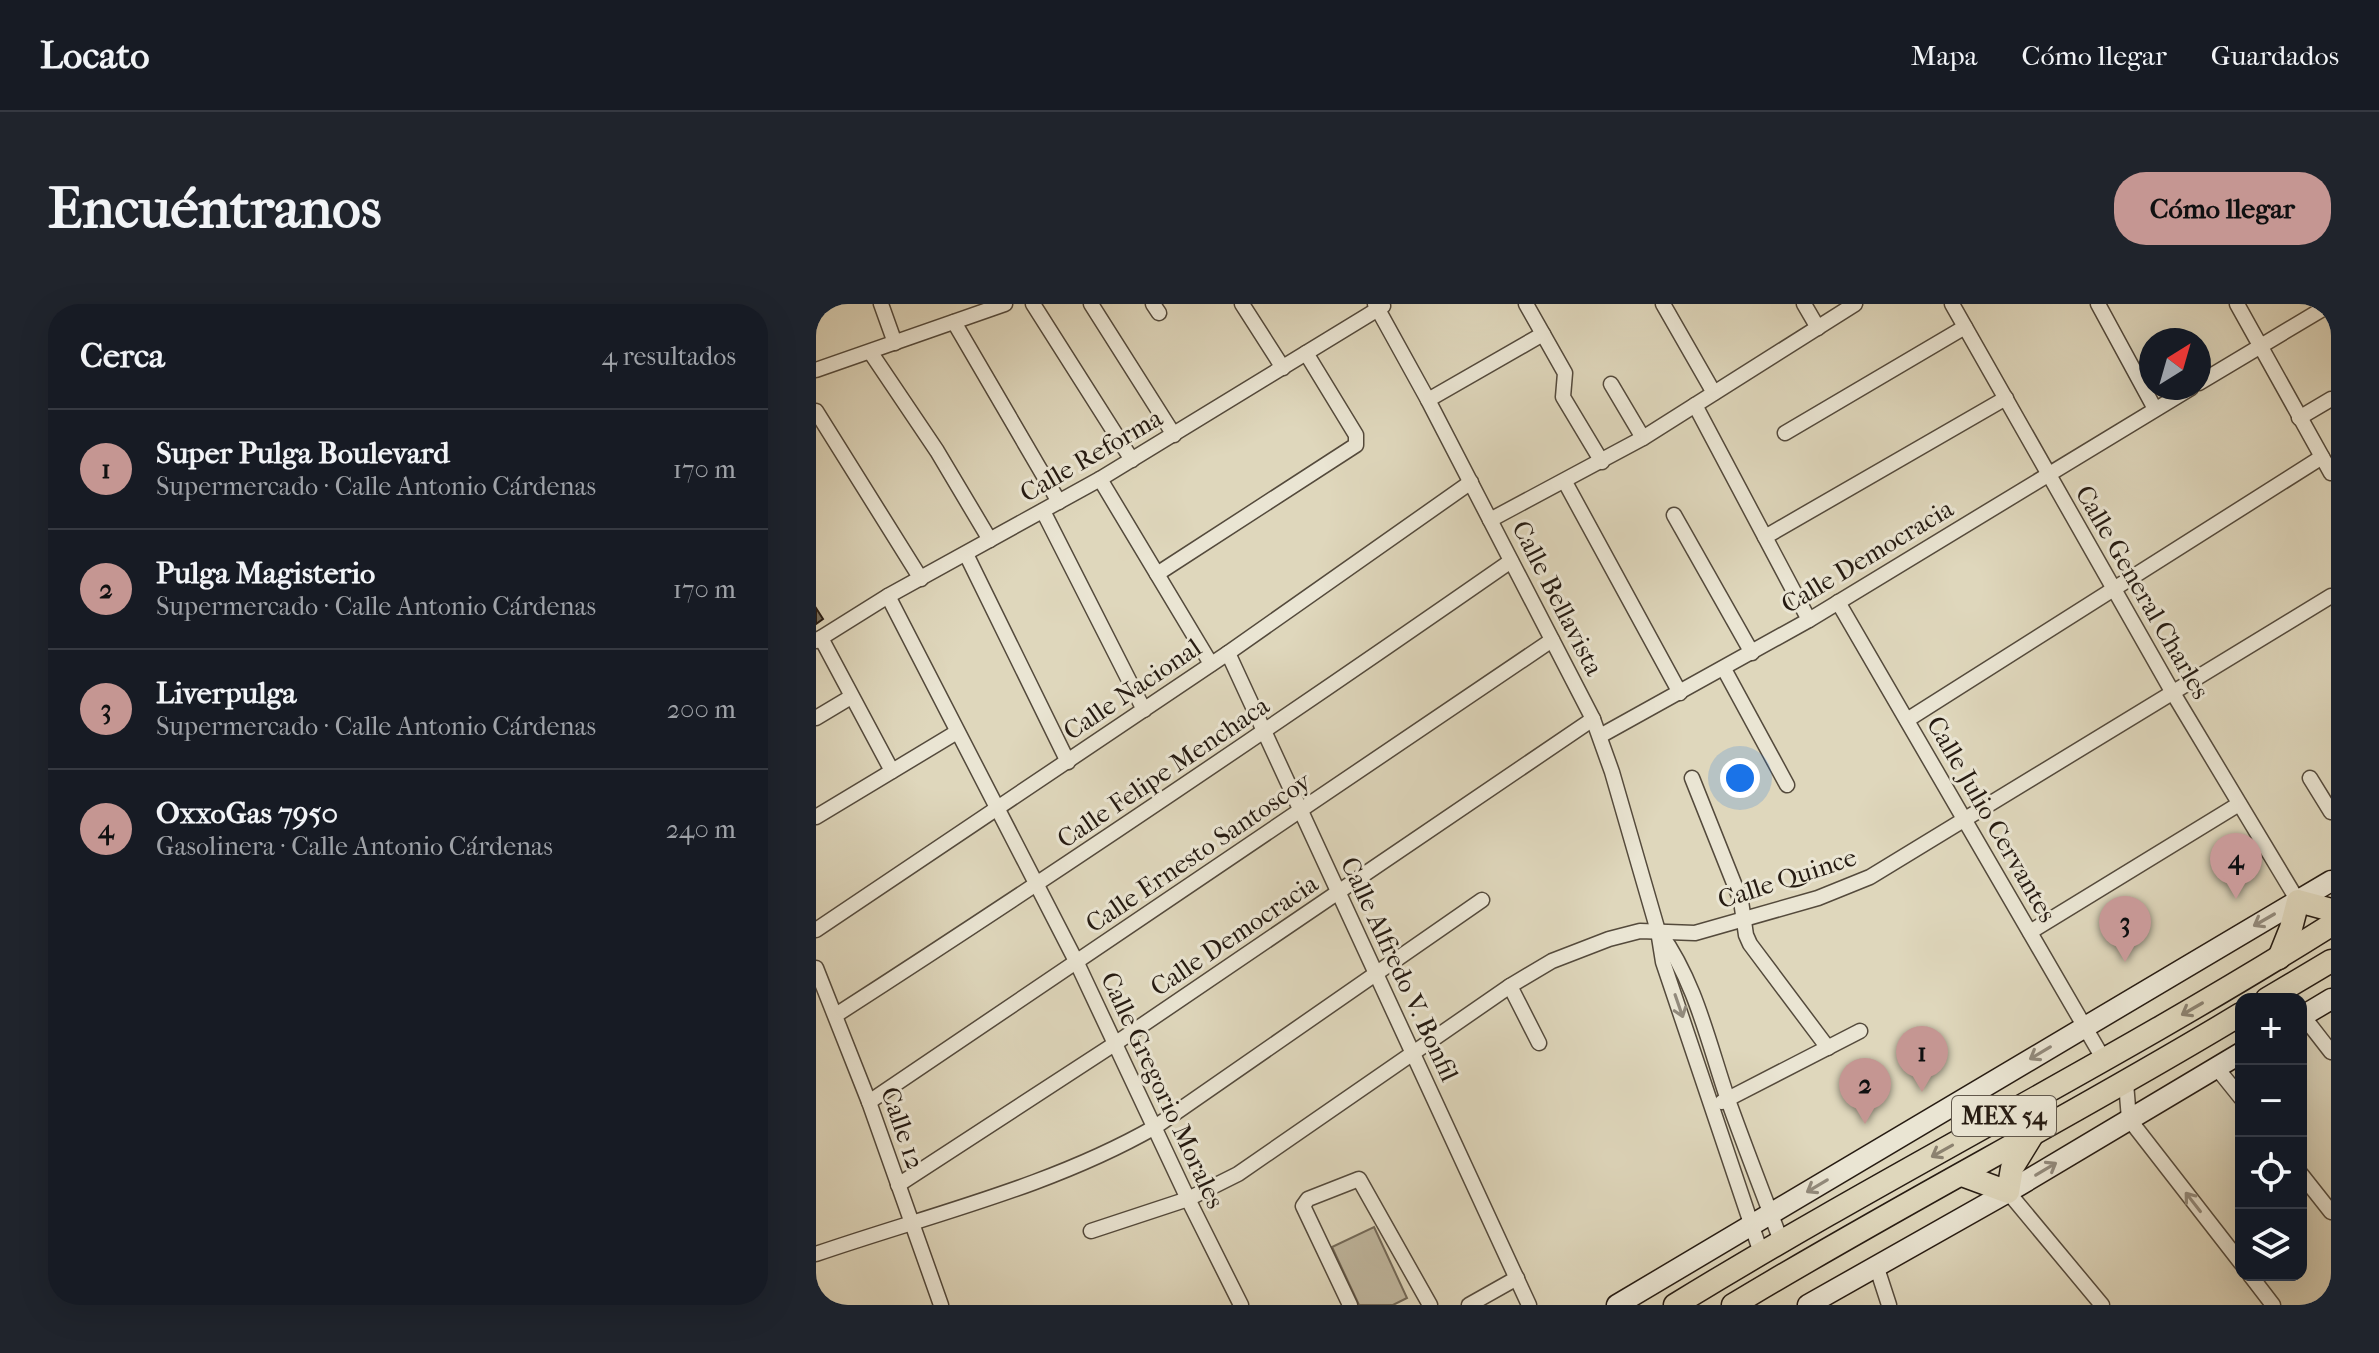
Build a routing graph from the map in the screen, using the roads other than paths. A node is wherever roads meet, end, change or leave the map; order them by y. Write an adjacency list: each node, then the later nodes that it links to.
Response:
1 (881, 304): 19 (street)
2 (1005, 304): 15 (street)
3 (1033, 304): 40 (street)
4 (1091, 304): 37 (street)
5 (1242, 304): 23 (street)
6 (1526, 304): 18 (street)
7 (1663, 304): 27 (street)
8 (1804, 304): 17 (street)
9 (1855, 304): 17 (street)
10 (1952, 304): 16 (street, Calle General Charles)
11 (2098, 304): 33 (street)
12 (2237, 304): 20 (street)
13 (2331, 304): 20 (street)
14 (1380, 306): 22 (street, Calle Reforma); 30 (street, Calle Bellavista)
15 (954, 322): 19 (street); 47 (street)
16 (1965, 327): 28 (street, Calle General Charles); 36 (street)
17 (1818, 328): 27 (street)
18 (1543, 334): 30 (street); 41 (street)
19 (895, 343): 21 (street)
20 (2260, 347): 25 (street); 35 (street)
21 (871, 353): 24 (street); 52 (street)
22 (1306, 353): 23 (street, Calle Reforma); 55 (street)
23 (1283, 368): 37 (street, Calle Reforma)
24 (816, 370)
25 (2211, 376)
26 (1611, 384): 38 (street)
27 (1714, 393): 32 (street)
28 (2006, 398): 42 (street, Calle General Charles); 51 (street)
29 (2331, 399): 35 (street)
30 (1428, 400): 45 (street, Calle Bellavista)
31 (2170, 400): 33 (street, Calle Democracia)
32 (1695, 405): 38 (street); 51 (street)
33 (2155, 409): 42 (street, Calle Democracia)
34 (816, 411): 56 (street)
35 (2299, 418): 39 (street)
36 (1785, 433)
37 (1174, 435): 40 (street, Calle Reforma)
38 (1643, 438): 41 (street)
39 (2322, 457): 43 (street); 57 (street)
40 (1132, 460): 44 (street, Calle Reforma)
41 (1602, 462): 46 (street)
42 (2048, 473): 57 (street, Calle General Charles); 60 (street, Calle Democracia)
43 (2331, 473)
44 (1100, 479): 47 (street, Calle Reforma); 55 (street)
45 (1471, 482): 50 (street, Calle Bellavista); 64 (street, Calle Nacional)
46 (1565, 482): 50 (street); 68 (street)
47 (1059, 502): 48 (street, Calle Reforma)
48 (1043, 511): 52 (street, Calle Reforma); 71 (street)
49 (1674, 515): 65 (street)
50 (1490, 520): 54 (street, Calle Bellavista)
51 (1765, 537): 61 (street)
52 (990, 540): 53 (street, Calle Reforma)
53 (966, 554): 56 (street, Calle Reforma); 78 (street)
54 (1511, 561): 63 (street, Calle Bellavista); 76 (street, Calle Felipe Menchaca)
55 (1157, 574): 66 (street)
56 (921, 579): 58 (street, Calle Reforma)
57 (2114, 589): 69 (street, Calle General Charles); 74 (street)
58 (888, 596): 62 (street, Calle Reforma); 75 (street, Calle Gregorio Morales)
59 (2329, 601): 69 (street, Calle Quince)
60 (1838, 602): 61 (street, Calle Democracia); 74 (street, Calle Julio Cervantes)
61 (1809, 620): 65 (street, Calle Democracia)
62 (818, 640): 70 (street)
63 (1552, 640): 73 (street, Calle Bellavista); 85 (street, Calle Ernesto Santoscoy)
64 (1228, 653): 66 (street, Calle Nacional); 76 (street, Calle Alfredo V. Bonfil)
65 (1752, 653): 67 (street, Calle Democracia)
66 (1211, 664): 71 (street, Calle Nacional)
67 (1724, 669): 68 (street, Calle Democracia); 82 (street)
68 (1680, 693): 77 (street, Calle Democracia)
69 (2173, 693): 83 (street, Calle General Charles); 88 (street, Calle Quince)
70 (851, 697): 72 (street); 79 (street)
71 (1144, 710): 78 (street, Calle Nacional)
72 (816, 718)
73 (1593, 719): 77 (street, Calle Bellavista); 91 (street, Calle Democracia)
74 (1907, 720): 88 (street, Calle Julio Cervantes)
75 (957, 732): 79 (street); 84 (street, Calle Gregorio Morales)
76 (1266, 732): 85 (street, Calle Alfredo V. Bonfil); 90 (street, Calle Felipe Menchaca)
77 (1600, 736): 98 (street, Calle Bellavista)
78 (1068, 762): 84 (street, Calle Nacional)
79 (892, 771): 87 (street)
80 (1692, 778): 95 (street)
81 (2310, 778): 86 (street)
82 (1787, 785)
83 (2239, 804): 93 (street, Calle General Charles); 99 (street)
84 (997, 809): 90 (street, Calle Gregorio Morales); 97 (street, Calle Nacional)
85 (1301, 812): 91 (street, Calle Alfredo V. Bonfil); 102 (street, Calle Ernesto Santoscoy)
86 (2331, 812)
87 (816, 817)
88 (1965, 820): 95 (street, Calle Quince); 99 (street, Calle Julio Cervantes)
89 (2331, 881): 93 (street)
90 (1036, 887): 102 (street, Calle Gregorio Morales); 109 (street, Calle Felipe Menchaca)
91 (1339, 893): 104 (street, Calle Alfredo V. Bonfil); 114 (street, Calle Democracia)
92 (1482, 900): 104 (street)
93 (2298, 901): 94 (main road); 100 (main road); 112 (street, one-way to 112)
94 (2331, 910)
95 (1744, 919): 98 (street, Calle Quince); 116 (street)
96 (2331, 925): 100 (main road, MEX 54)
97 (816, 930)
98 (1658, 931): 105 (street, Calle Quince); 124 (street, Calle Bellavista); 126 (street, Calle Bellavista, one-way to 126)
99 (2030, 932): 112 (street, Calle Julio Cervantes)
100 (2279, 958): 120 (main road, MEX 54, one-way to 120)
101 (2331, 961): 106 (main road)
102 (1077, 963): 114 (street, Calle Gregorio Morales); 125 (street, Calle Ernesto Santoscoy)
103 (816, 968): 109 (street, Calle 12)
104 (1376, 972): 118 (street, Calle Alfredo V. Bonfil); 128 (street)
105 (1510, 986): 115 (street); 118 (street, Calle Quince)
106 (2277, 993)
107 (2331, 999): 108 (street)
108 (2307, 1013)
109 (836, 1015): 125 (street, Calle 12)
110 (2235, 1018): 122 (main road, MEX 54)
111 (2307, 1022): 117 (street)
112 (2085, 1026): 120 (street, Calle Julio Cervantes); 136 (street, one-way to 136)
113 (1860, 1031): 116 (street)
114 (1116, 1043): 128 (street, Calle Gregorio Morales); 132 (street, Calle Democracia)
115 (1539, 1043)
116 (1828, 1048): 124 (street)
117 (2331, 1052)
118 (1412, 1053): 134 (street, Calle Quince); 145 (street, Calle Alfredo V. Bonfil)
119 (2235, 1056): 121 (street)
120 (2104, 1060): 140 (main road, MEX 54, one-way to 140)
121 (2216, 1067): 123 (street); 127 (street)
122 (2126, 1083): 127 (street); 129 (main road, MEX 54)
123 (2235, 1091)
124 (1728, 1099): 126 (street); 136 (street, Calle Bellavista)
125 (869, 1102): 132 (street, Calle 12)
126 (1713, 1106): 138 (street, Calle Bellavista)
127 (2129, 1119): 133 (street, one-way to 127); 143 (street, one-way to 127)
128 (1155, 1127): 134 (street, Calle Gregorio Morales); 137 (street)
129 (2032, 1136): 130 (main road, MEX 54); 133 (main road)
130 (1962, 1175): 133 (main road); 155 (main road, MEX 54)
131 (2307, 1182): 135 (street)
132 (898, 1185): 137 (street, Calle 12)
133 (2008, 1192): 144 (street); 158 (street)
134 (1188, 1199): 139 (street, Calle Quince); 148 (street, Calle Gregorio Morales)
135 (2331, 1212)
136 (1770, 1213): 138 (street); 140 (street, Calle Bellavista)
137 (910, 1222): 142 (street); 147 (street, Calle 12)
138 (1752, 1224): 141 (street, Calle Bellavista); 153 (street)
139 (1091, 1231)
140 (1781, 1241): 141 (main road, MEX 54)
141 (1761, 1253): 154 (main road, MEX 54)
142 (816, 1254)
143 (2235, 1255)
144 (1876, 1265): 156 (street); 157 (street)
145 (1517, 1278): 151 (street); 152 (street, Calle Alfredo V. Bonfil)
146 (2255, 1281): 159 (street)
147 (941, 1305)
148 (1241, 1305)
149 (1350, 1305): 150 (street)
150 (1430, 1305)
151 (1469, 1305)
152 (1529, 1305)
153 (1617, 1305)
154 (1675, 1305)
155 (1733, 1305)
156 (1808, 1305)
157 (1889, 1305)
158 (2102, 1305)
159 (2273, 1305)

